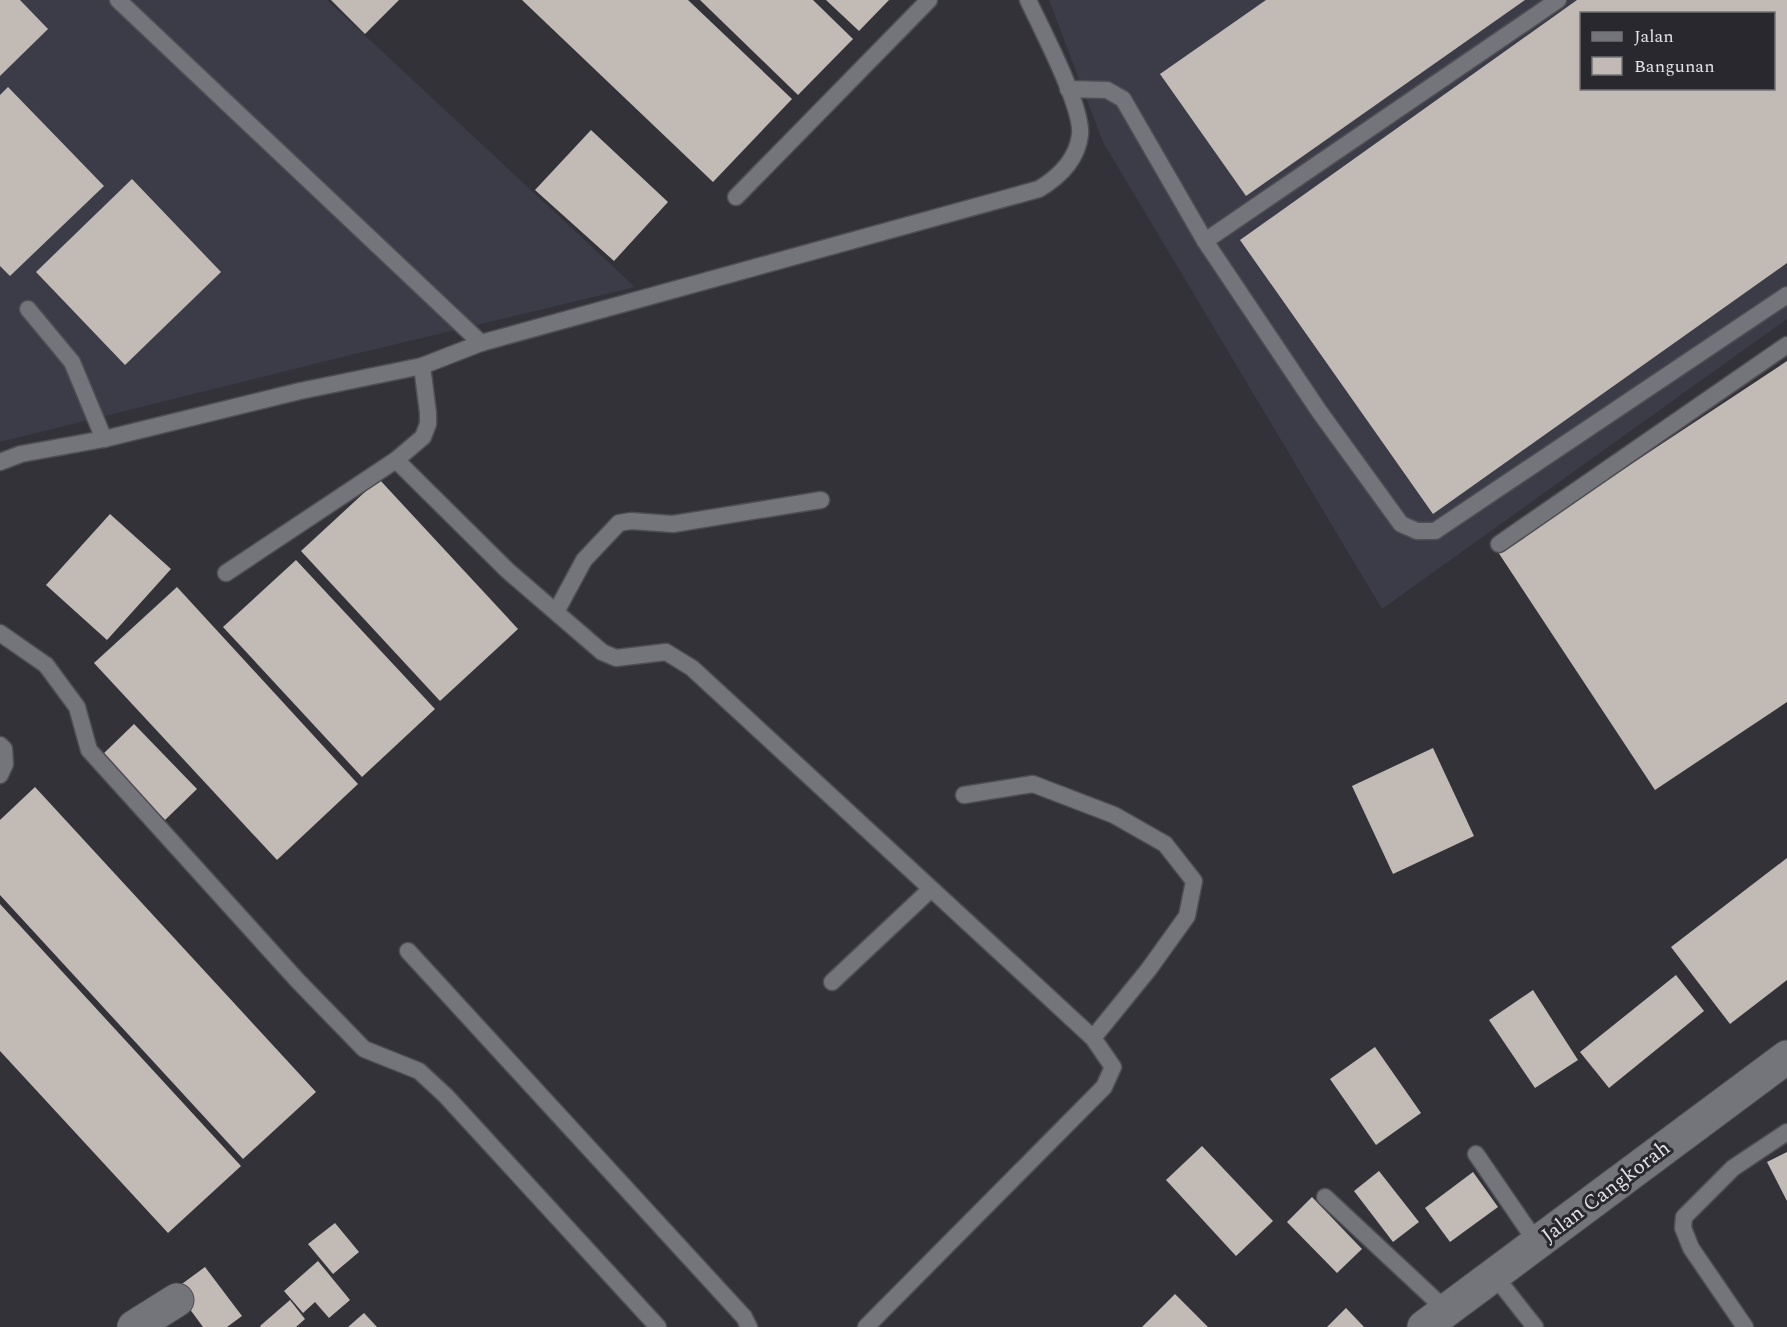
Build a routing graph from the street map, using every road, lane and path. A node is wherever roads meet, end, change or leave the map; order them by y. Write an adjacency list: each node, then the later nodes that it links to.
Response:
1 (118, 0): 10 (lane)
2 (928, 0): 6 (lane)
3 (1028, 0): 5 (lane)
4 (1558, 0): 7 (lane)
5 (1068, 89): 7 (lane); 10 (lane)
6 (736, 197)
7 (1205, 241): 8 (lane)
8 (1787, 295)
9 (28, 309): 13 (lane)
10 (481, 343): 12 (lane)
11 (1787, 345): 17 (lane)
12 (422, 366): 13 (lane); 14 (lane)
13 (104, 439): 15 (lane)
14 (396, 460): 18 (lane); 19 (lane)
15 (0, 462)
16 (821, 500): 19 (lane)
17 (1499, 544)
18 (226, 573)
19 (556, 612): 24 (lane)
20 (0, 633): 37 (lane)
21 (0, 745): 22 (lane)
22 (0, 775)
23 (964, 795): 27 (lane)
24 (932, 889): 26 (lane); 27 (lane)
25 (408, 951): 38 (lane)
26 (832, 982)
27 (1093, 1038): 39 (lane)
28 (1787, 1057): 32 (street, Jalan Cangkorah)
29 (1787, 1132): 41 (lane)
30 (1476, 1154): 32 (lane)
31 (1325, 1197): 35 (lane)
32 (1537, 1243): 33 (street, Jalan Cangkorah)
33 (1494, 1275): 35 (street, Jalan Cangkorah); 40 (lane)
34 (177, 1300): 36 (street)
35 (1435, 1319)
36 (134, 1327)
37 (658, 1327)
38 (749, 1327)
39 (866, 1327)
40 (1534, 1327)
41 (1745, 1327)

